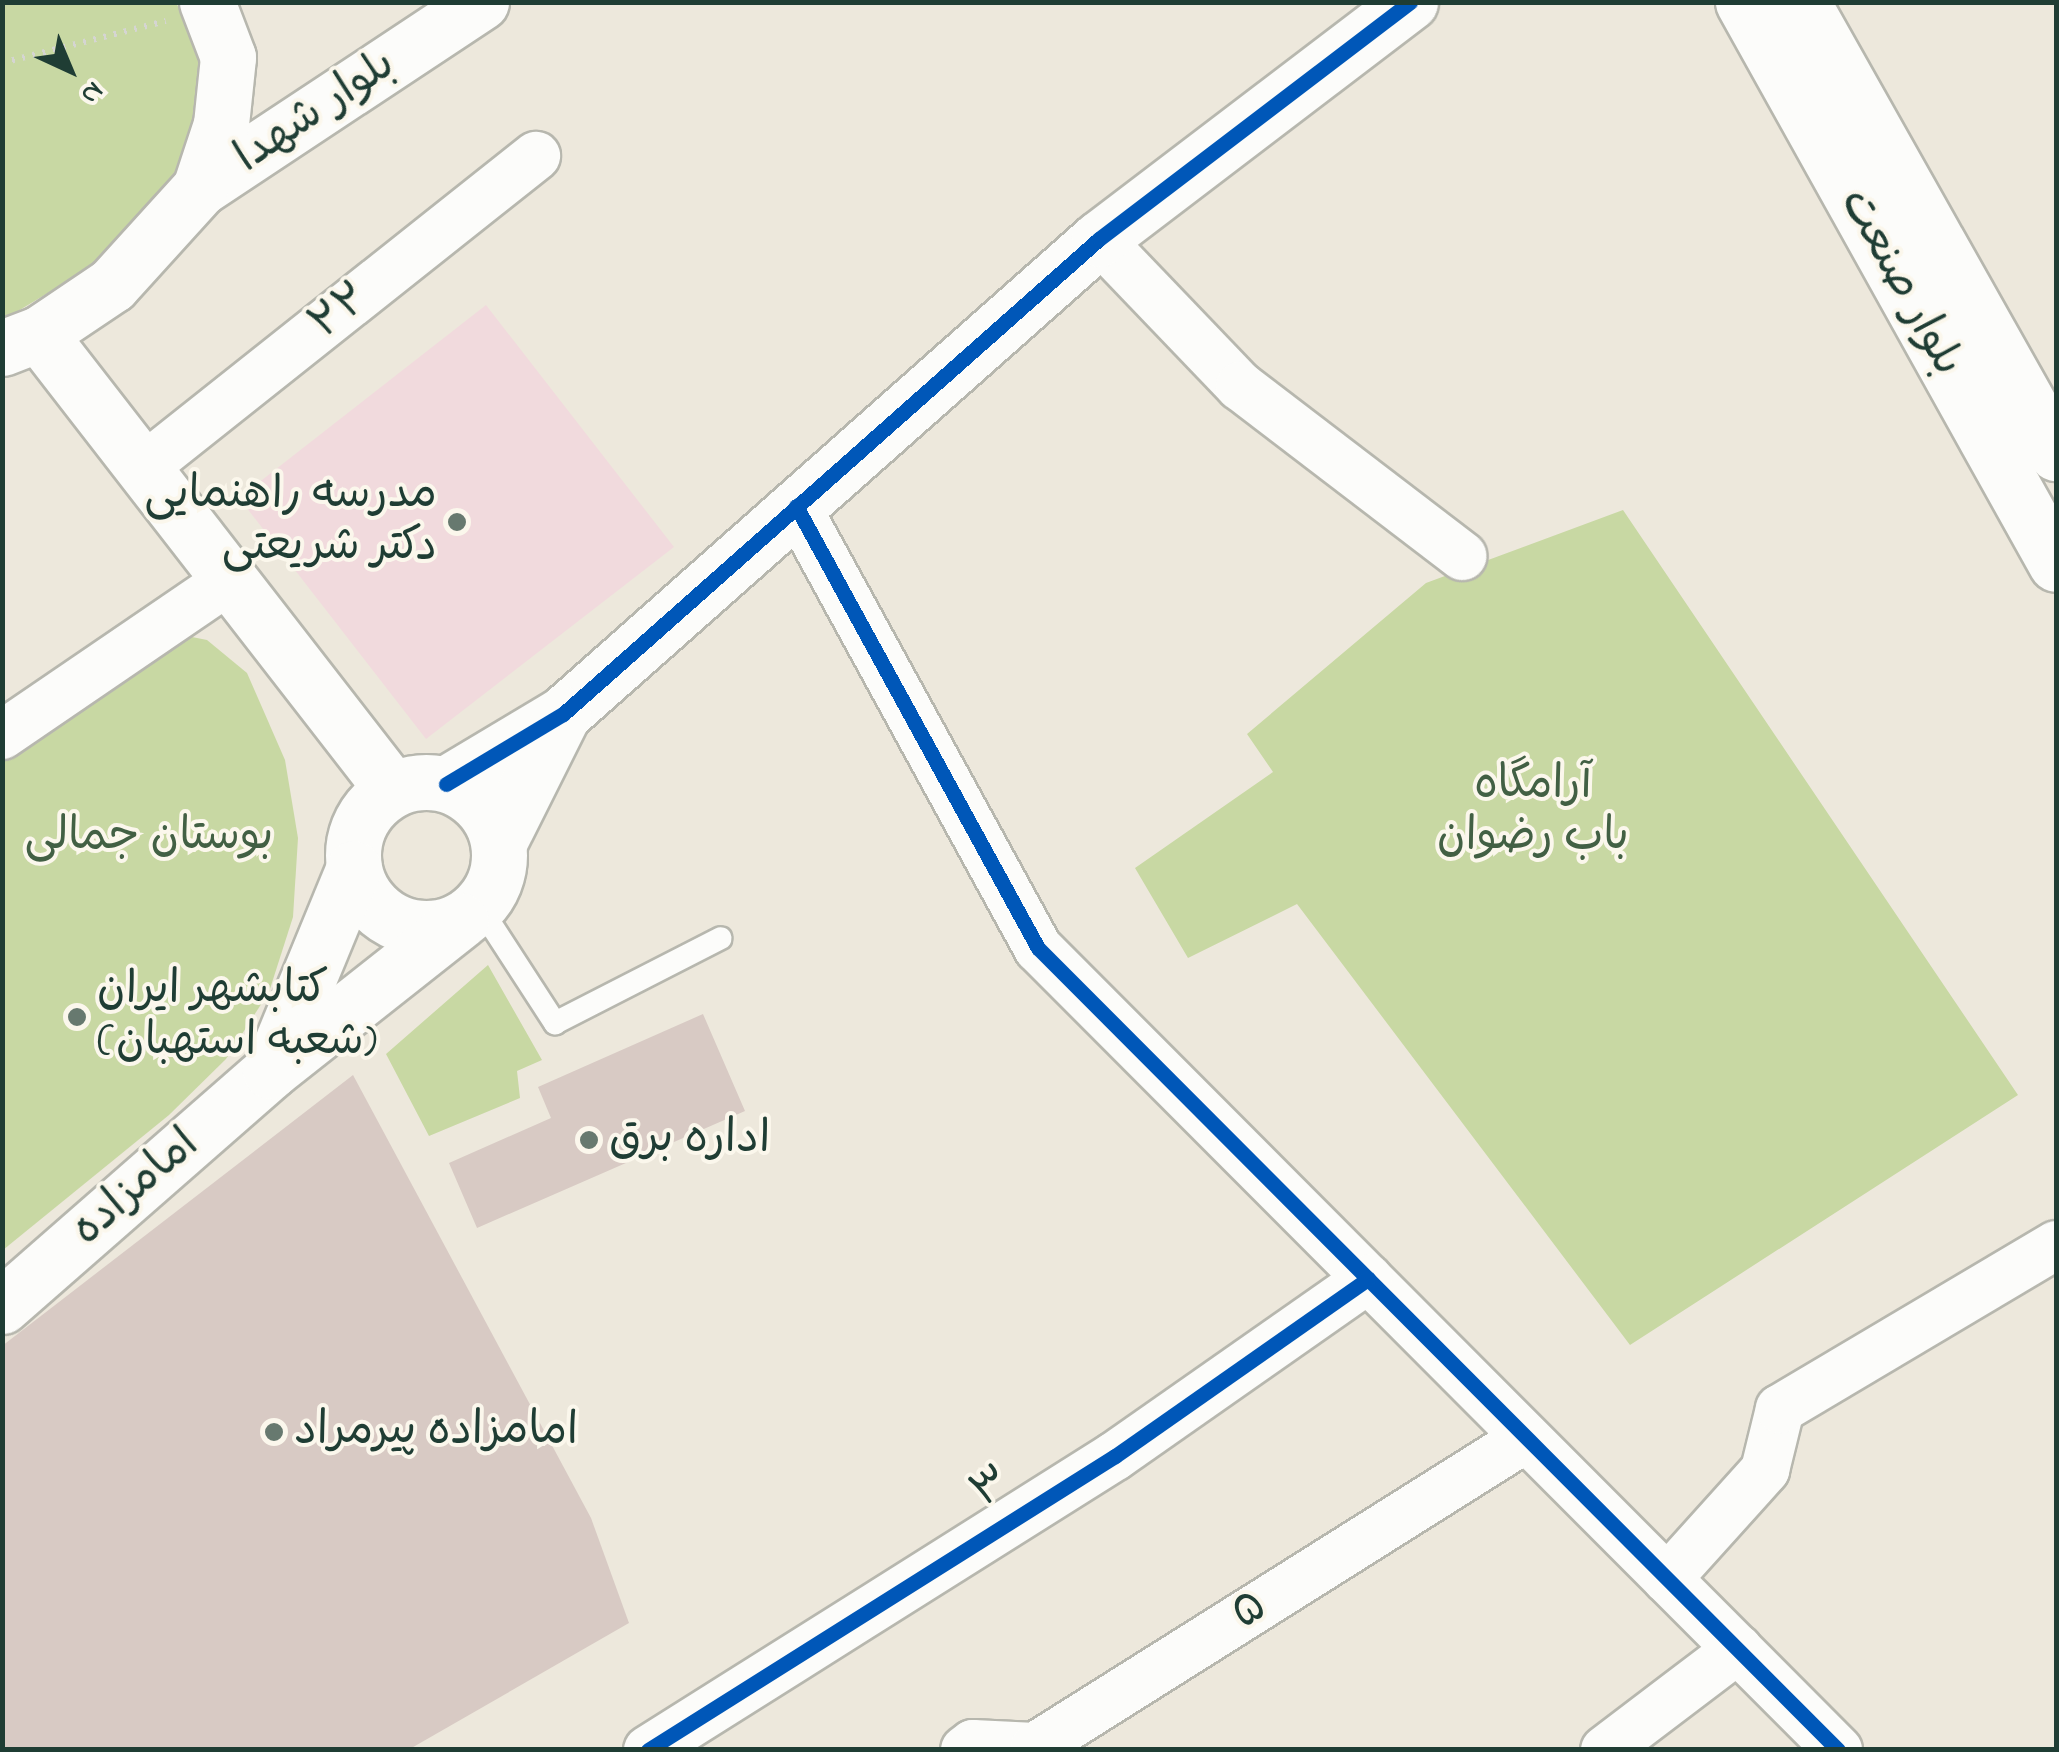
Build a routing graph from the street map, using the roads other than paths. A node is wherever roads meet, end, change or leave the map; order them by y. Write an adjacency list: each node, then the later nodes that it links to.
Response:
1 (481, 2): 7 (main road, بلوار شهدا)
2 (1410, 2): 8 (main road)
3 (1743, 2): 14 (main road, بلوار صنعت)
4 (1802, 2): 10 (main road, بلوار صنعت)
5 (209, 6): 7 (main road)
6 (536, 156): 11 (street, ۲۲)
7 (200, 188): 9 (main road)
8 (1099, 239): 12 (main road); 13 (street)
9 (21, 341): 11 (main road)
10 (2048, 418)
11 (143, 468): 15 (main road)
12 (796, 506): 16 (main road); 26 (street)
13 (1462, 556)
14 (2056, 564)
15 (229, 580): 17 (street); 19 (main road)
16 (564, 714): 18 (main road); 20 (main road)
17 (2, 735)
18 (446, 784): 19 (main road); 20 (main road)
19 (392, 789): 21 (main road)
20 (499, 842): 22 (main road)
21 (354, 868): 22 (main road); 24 (main road)
22 (470, 913): 23 (lane); 24 (main road, امامزاده)
23 (721, 938)
24 (270, 1072): 27 (main road, امامزاده)
25 (2056, 1246): 29 (street)
26 (1368, 1279): 28 (street); 32 (street, ۳)
27 (2, 1306)
28 (1526, 1438): 29 (street); 31 (street, ۵)
29 (1667, 1578): 30 (street)
30 (1738, 1650): 33 (street); 34 (street)
31 (987, 1748)
32 (648, 1750)
33 (1605, 1750)
34 (1838, 1750)

